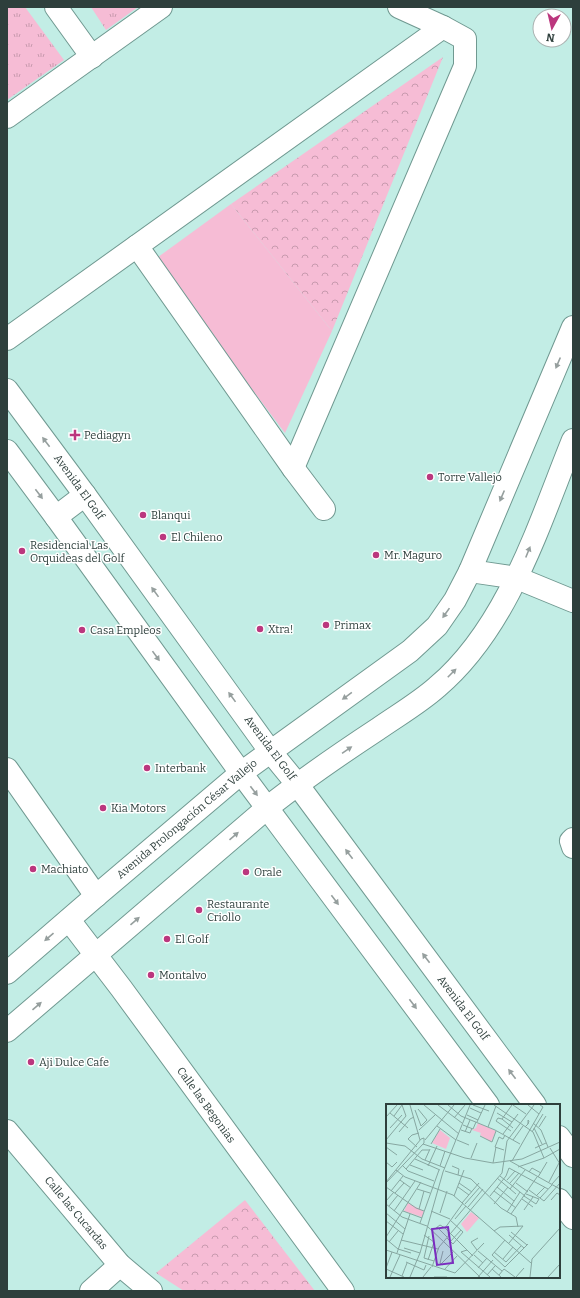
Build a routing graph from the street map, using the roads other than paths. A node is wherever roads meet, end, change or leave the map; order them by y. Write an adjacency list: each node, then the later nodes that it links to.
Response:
1 (56, 7): 5 (street)
2 (161, 7): 5 (street)
3 (399, 7): 4 (street)
4 (443, 27): 7 (street); 13 (street)
5 (92, 56): 6 (street)
6 (7, 117)
7 (137, 246): 9 (street); 13 (street)
8 (573, 327): 17 (street, Avenida Prolongación César Vallejo, one-way to 17)
9 (7, 339)
10 (7, 390): 14 (street, Avenida El Golf, one-way to 10)
11 (573, 440): 18 (street, one-way to 11)
12 (7, 452): 16 (street, one-way to 16)
13 (293, 468): 15 (street)
14 (85, 495): 16 (street); 20 (street, Avenida El Golf, one-way to 14)
15 (324, 509)
16 (56, 517): 22 (street, one-way to 22)
17 (470, 571): 18 (street); 20 (street, Avenida Prolongación César Vallejo, one-way to 20)
18 (517, 578): 19 (street); 23 (street, one-way to 18)
19 (573, 601)
20 (270, 751): 22 (street, Avenida Prolongación César Vallejo); 23 (street, Avenida El Golf)
21 (7, 769): 27 (street)
22 (240, 773): 24 (street, one-way to 24); 27 (street, Avenida Prolongación César Vallejo)
23 (297, 784): 24 (street); 33 (street, Avenida El Golf, one-way to 23)
24 (266, 808): 29 (street, one-way to 24); 32 (street, one-way to 32)
25 (573, 839): 26 (street)
26 (573, 847)
27 (96, 896): 28 (street, Avenida Prolongación César Vallejo)
28 (69, 920): 29 (street, Calle las Begonias); 30 (street, Avenida Prolongación César Vallejo, one-way to 30)
29 (96, 955): 31 (street, one-way to 29); 44 (street, Calle las Begonias)
30 (7, 973)
31 (7, 1031)
32 (487, 1104)
33 (534, 1104)
34 (7, 1131): 41 (street, Calle las Cucardas)
35 (560, 1138): 36 (street)
36 (573, 1156)
37 (573, 1187): 38 (street)
38 (560, 1198)
39 (560, 1200): 40 (street)
40 (573, 1218)
41 (120, 1265): 42 (street); 43 (street, Calle las Cucardas)
42 (91, 1291)
43 (151, 1291)
44 (342, 1291)

